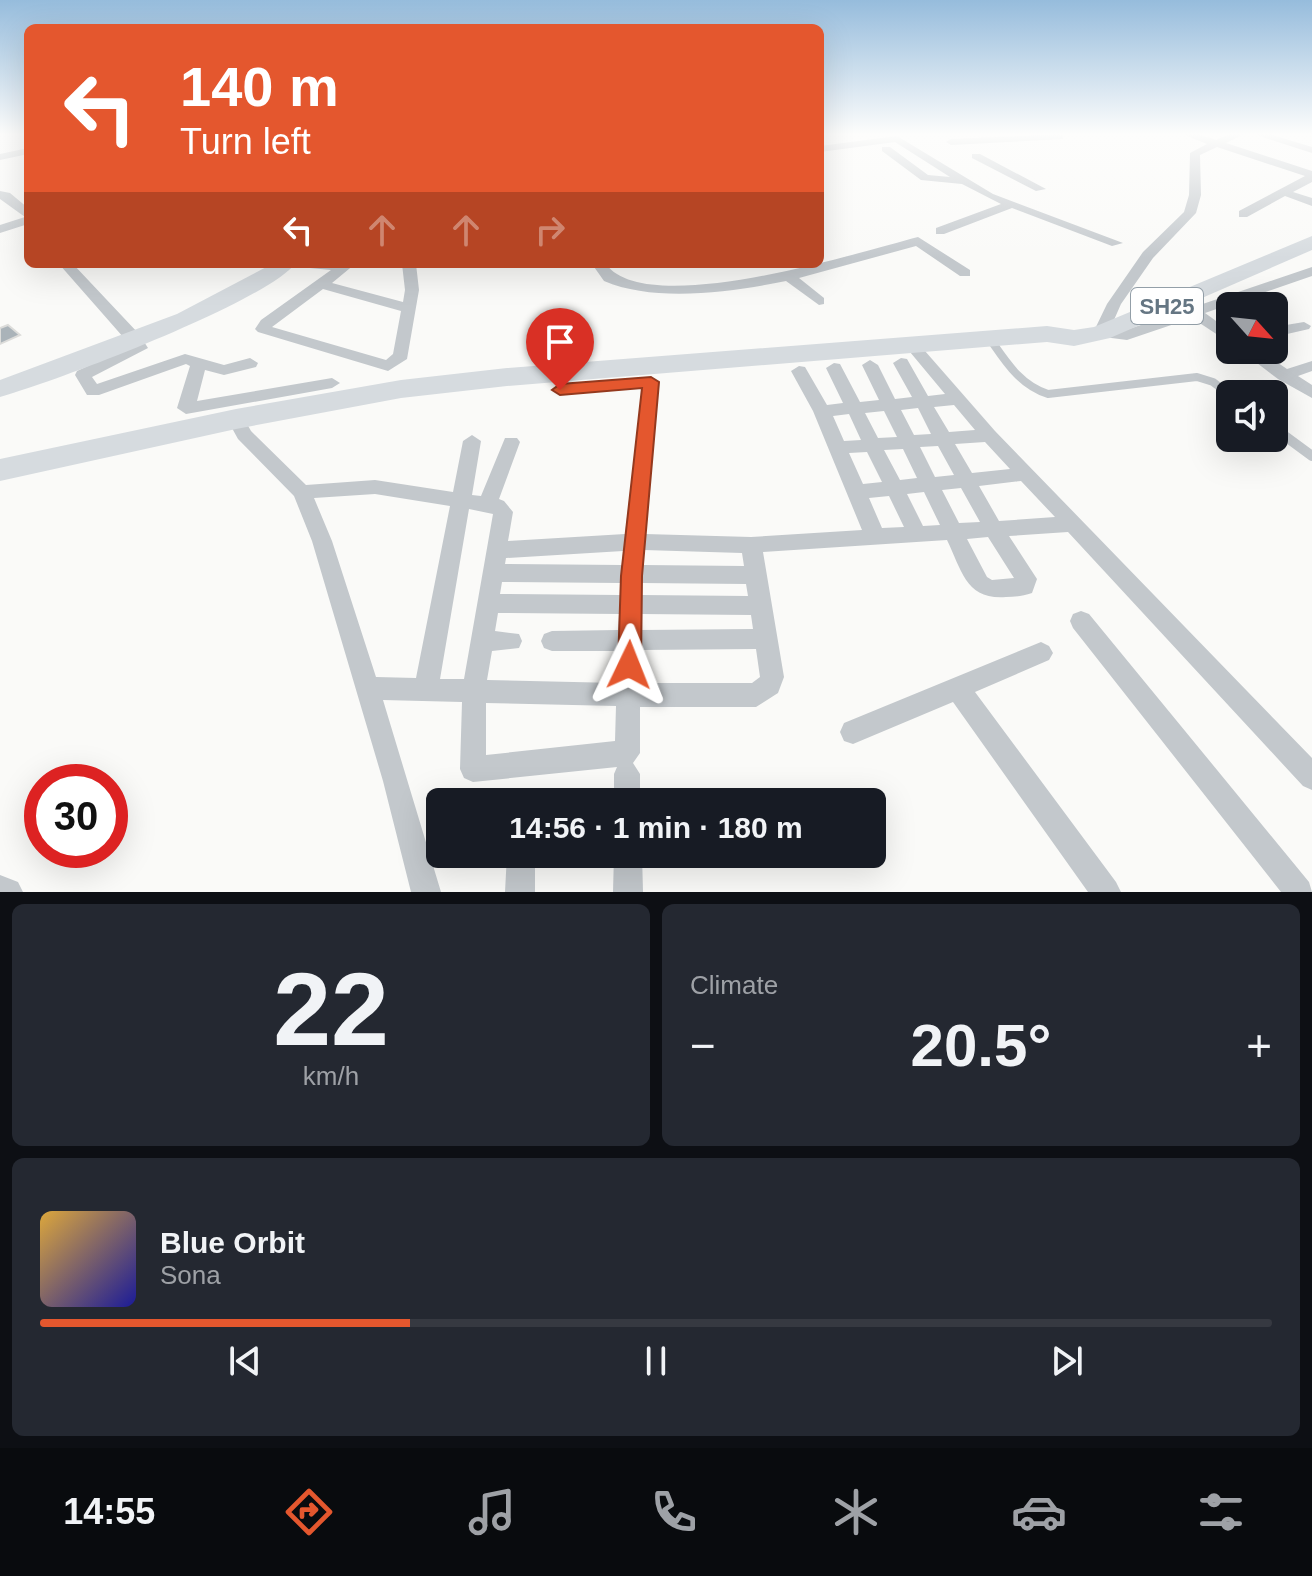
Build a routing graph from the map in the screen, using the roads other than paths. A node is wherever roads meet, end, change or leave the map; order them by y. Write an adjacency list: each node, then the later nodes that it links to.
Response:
1 (920, 175): 6 (street)
2 (957, 175): 6 (street)
3 (1007, 175): 10 (street)
4 (1195, 175): 35 (street)
5 (1312, 176): 7 (street)
6 (964, 181): 10 (street)
7 (1283, 192): 9 (street); 11 (street)
8 (0, 195): 12 (street)
9 (1312, 202)
10 (1004, 203): 15 (street); 17 (street)
11 (1243, 214)
12 (24, 216)
13 (24, 221): 14 (street)
14 (0, 229)
15 (940, 231)
16 (1312, 242): 35 (main road, SH25)
17 (1117, 243)
18 (70, 268): 36 (street)
19 (278, 268): 36 (street)
20 (344, 268): 28 (street)
21 (409, 268): 30 (street)
22 (602, 268): 27 (street)
23 (744, 268): 27 (street)
24 (965, 273): 26 (street)
25 (1306, 273): 31 (street)
26 (791, 278): 27 (street); 29 (street)
27 (755, 282)
28 (321, 284): 30 (street); 30 (street)
29 (819, 301)
30 (407, 308)
31 (1195, 313): 33 (street); 35 (street)
32 (1304, 326): 34 (street)
33 (1216, 328)
34 (1288, 329)
35 (1088, 335): 37 (main road, SH25)
36 (134, 337): 39 (street); 50 (street)
37 (995, 346): 38 (main road, SH25); 49 (lane)
38 (913, 356): 42 (main road, SH25); 52 (street); 53 (street); 57 (main road, SH25)
39 (199, 363): 40 (street); 48 (street)
40 (250, 363)
41 (1268, 364): 46 (street)
42 (870, 365): 44 (main road, SH25); 54 (street)
43 (1312, 366): 46 (street)
44 (834, 368): 45 (main road, SH25); 55 (street)
45 (799, 371): 47 (main road, SH25); 56 (street)
46 (1284, 375): 51 (street)
47 (651, 382): 57 (main road, SH25); 82 (street)
48 (332, 383)
49 (1216, 384)
50 (0, 389)
51 (1312, 393)
52 (955, 399): 53 (street); 58 (street)
53 (922, 401): 54 (street); 60 (street)
54 (887, 405): 55 (street); 63 (street)
55 (852, 408): 56 (street); 64 (street)
56 (822, 411): 65 (street)
57 (240, 427): 67 (main road, SH25); 71 (main road, SH25); 73 (street)
58 (989, 435): 60 (street); 68 (street)
59 (1288, 438): 66 (lane)
60 (943, 439): 63 (street); 69 (street)
61 (472, 441): 75 (street)
62 (511, 442): 76 (street)
63 (907, 442): 64 (street); 70 (street)
64 (871, 446): 65 (street); 72 (street)
65 (838, 448): 74 (street)
66 (1312, 456)
67 (0, 470)
68 (1026, 474): 69 (street); 77 (street)
69 (967, 481): 70 (street); 78 (street)
70 (929, 484): 72 (street); 79 (street)
71 (0, 487)
72 (893, 488): 74 (street); 80 (street)
73 (302, 492): 75 (street); 98 (street)
74 (855, 492): 81 (street)
75 (460, 499): 76 (street); 99 (street)
76 (488, 502): 84 (street)
77 (1072, 524): 78 (street); 105 (street)
78 (994, 530): 79 (street); 79 (street)
79 (955, 533): 80 (street)
80 (918, 535): 81 (street)
81 (876, 538): 83 (street)
82 (635, 542): 83 (street); 84 (street); 87 (street)
83 (751, 545): 86 (street)
84 (499, 550): 85 (street)
85 (494, 573): 87 (street); 88 (street)
86 (756, 575): 87 (street); 90 (street)
87 (631, 576): 89 (street)
88 (489, 603): 89 (street); 93 (street)
89 (632, 606): 90 (street); 96 (street)
90 (759, 606): 92 (street)
91 (1081, 621): 115 (street)
92 (765, 639): 96 (street); 102 (street)
93 (482, 641): 94 (street); 100 (street)
94 (511, 641)
95 (552, 641): 96 (street)
96 (630, 641): 102 (street)
97 (1041, 653): 101 (street)
98 (367, 688): 99 (street); 111 (street)
99 (426, 689): 100 (street)
100 (474, 689): 102 (street); 102 (street)
101 (958, 689): 103 (street); 114 (street)
102 (629, 695)
103 (853, 732)
104 (627, 774): 106 (street)
105 (1312, 777)
106 (627, 788)
107 (521, 868): 112 (street)
108 (628, 868): 113 (street)
109 (0, 890): 110 (street)
110 (8, 892)
111 (426, 892)
112 (520, 892)
113 (628, 892)
114 (1106, 892)
115 (1299, 892)

